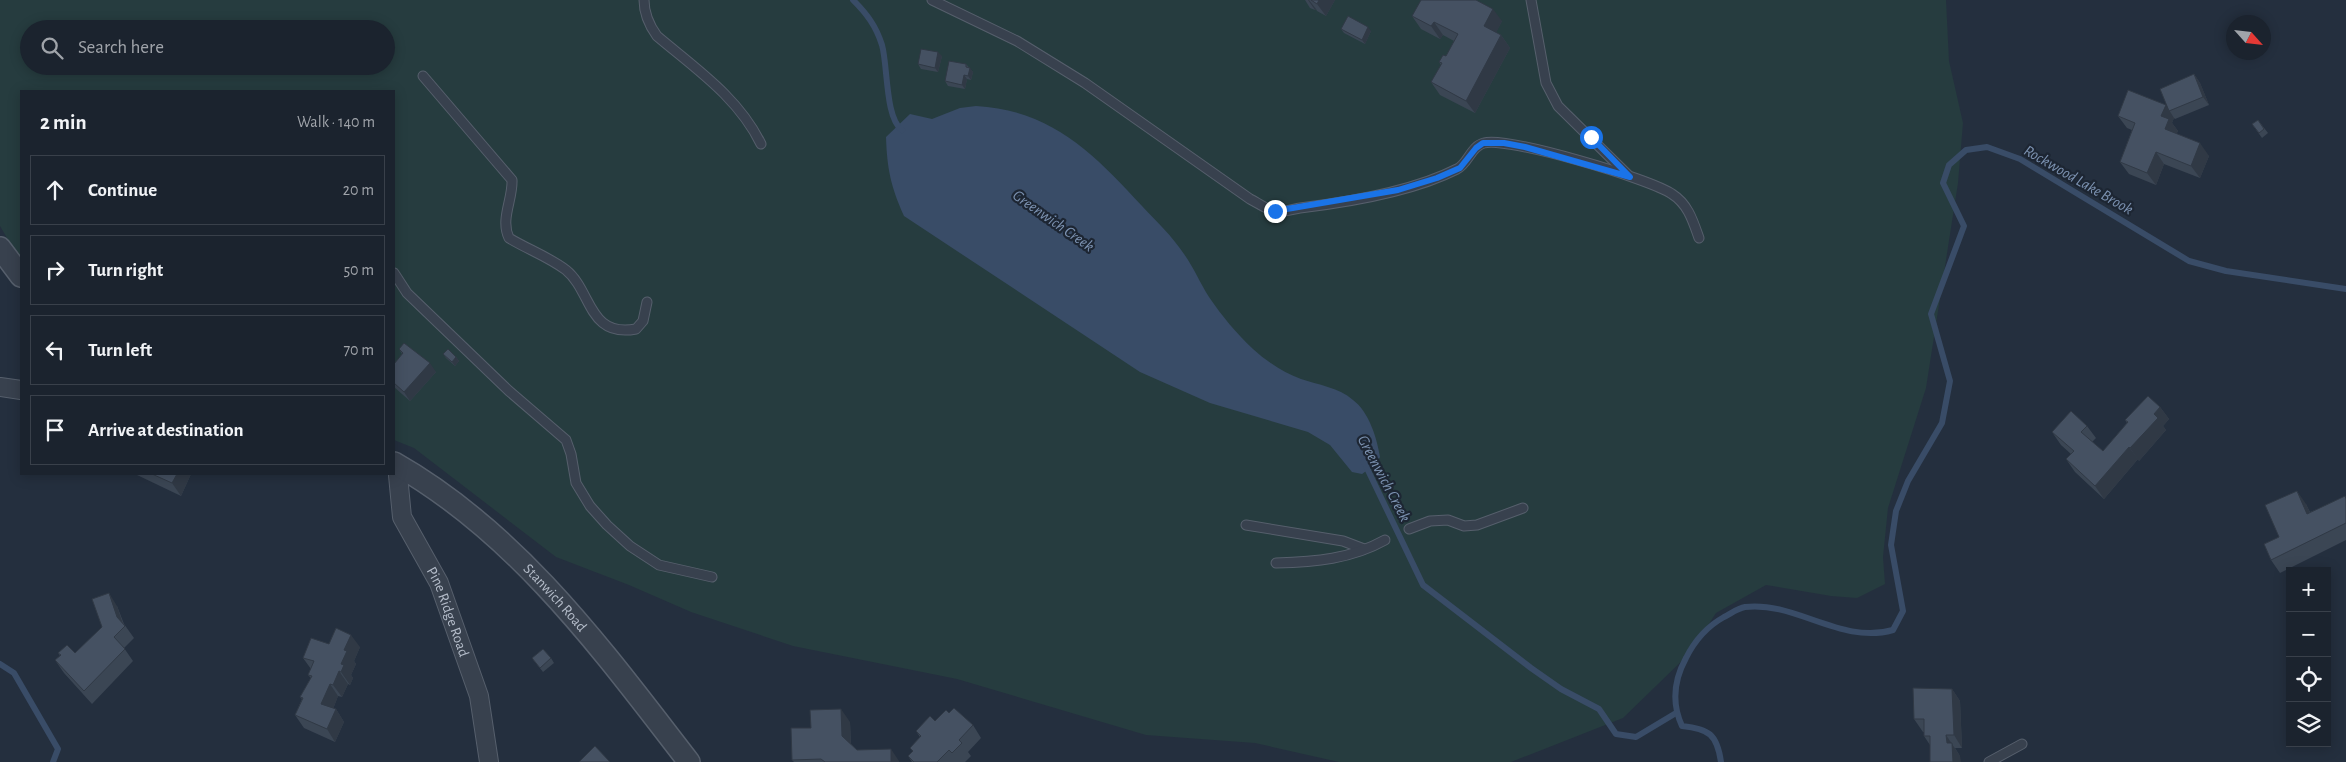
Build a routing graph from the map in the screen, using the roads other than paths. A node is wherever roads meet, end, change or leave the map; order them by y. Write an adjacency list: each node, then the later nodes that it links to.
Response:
1 (644, 0): 5 (lane)
2 (932, 0): 6 (lane)
3 (1531, 0): 6 (lane)
4 (424, 76): 11 (lane)
5 (761, 144)
6 (1630, 177): 7 (lane)
7 (1699, 238)
8 (0, 248): 9 (street)
9 (20, 275)
10 (395, 275): 21 (lane)
11 (647, 302)
12 (0, 387): 13 (street)
13 (20, 390)
14 (395, 464): 23 (street, Pine Ridge Road); 24 (street, Stanwich Road)
15 (1523, 508): 17 (lane)
16 (1246, 525): 19 (lane)
17 (1409, 529)
18 (1386, 540): 19 (lane)
19 (1364, 549): 20 (lane)
20 (1276, 563)
21 (712, 577)
22 (2022, 744): 25 (lane)
23 (489, 762)
24 (689, 762)
25 (1989, 762)

